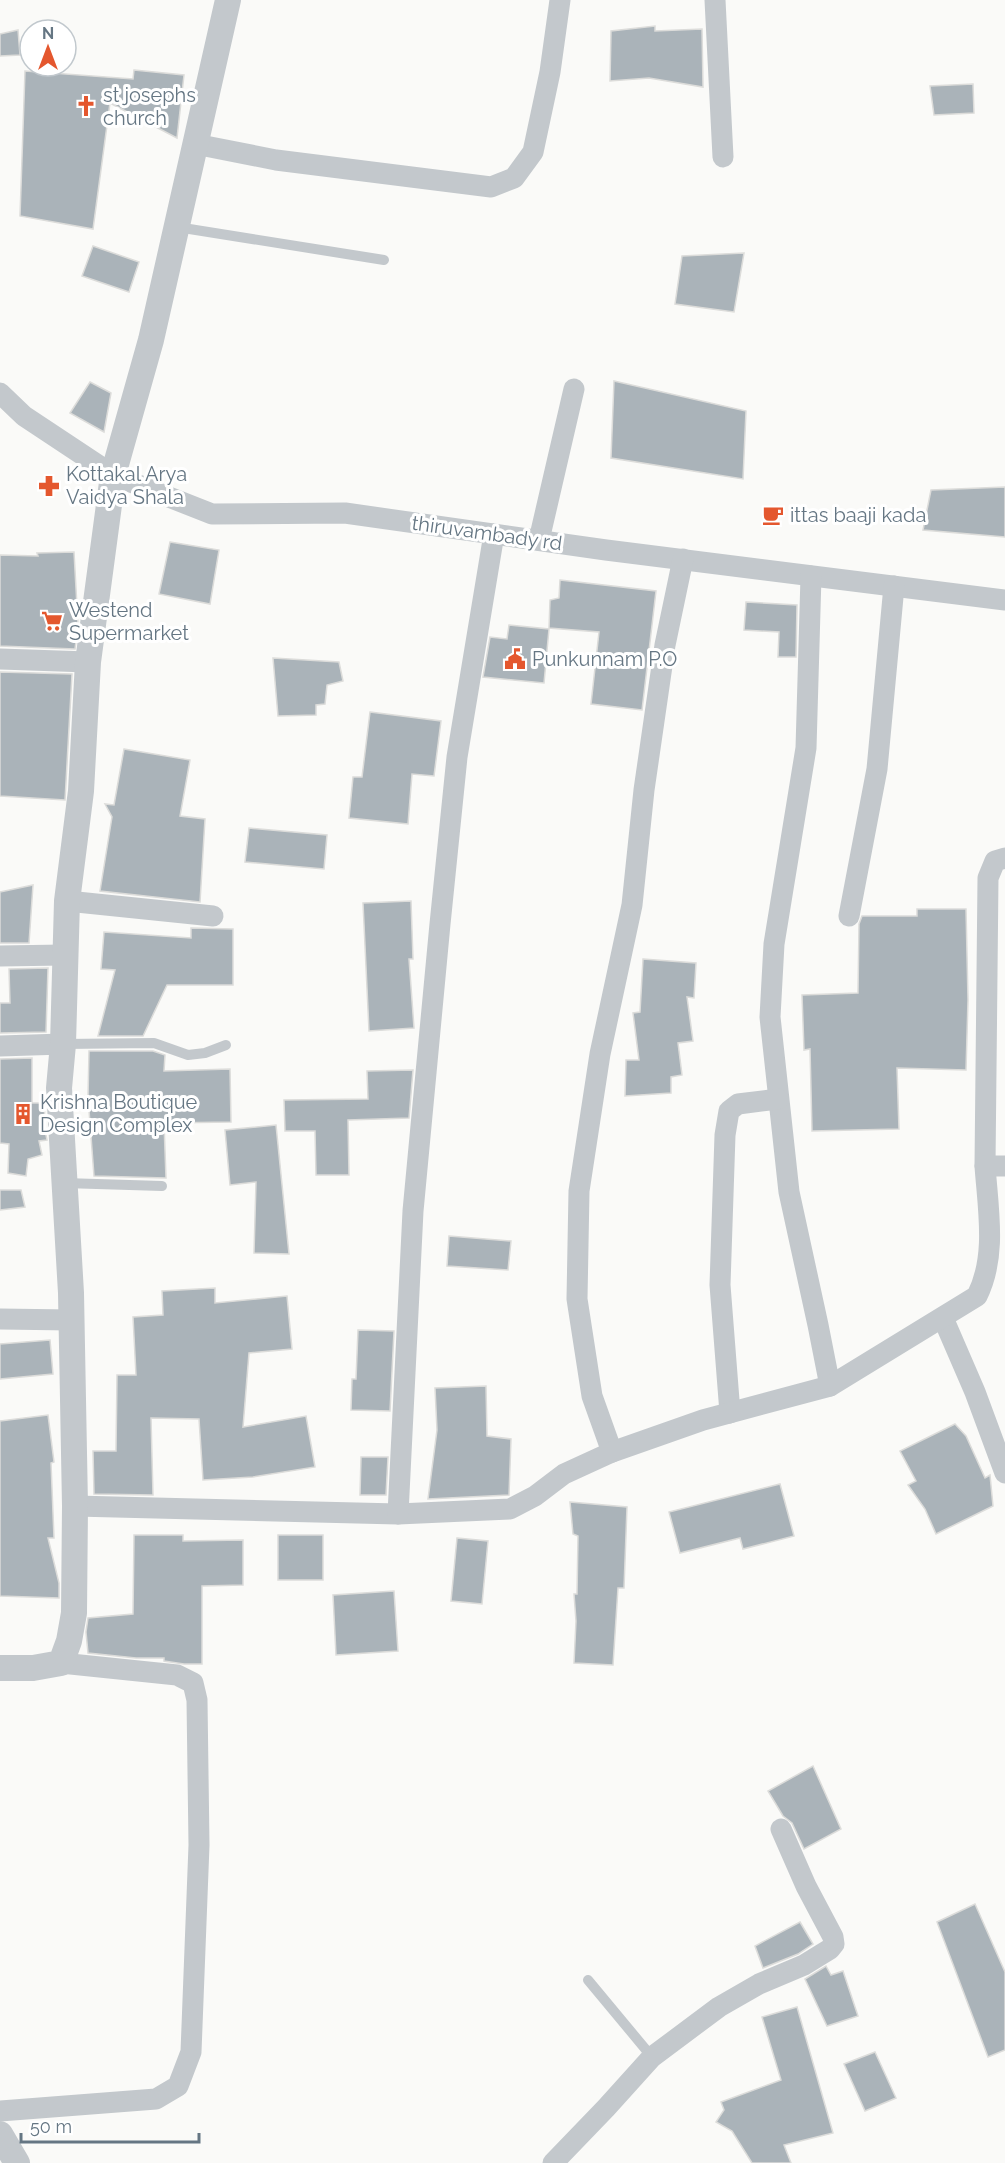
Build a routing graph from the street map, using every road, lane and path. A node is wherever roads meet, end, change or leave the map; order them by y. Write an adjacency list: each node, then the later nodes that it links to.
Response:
1 (228, 0): 4 (street)
2 (560, 0): 4 (street)
3 (716, 0): 5 (street)
4 (195, 144): 6 (street)
5 (723, 157)
6 (177, 227): 7 (lane); 10 (street)
7 (384, 260)
8 (574, 389): 12 (street)
9 (0, 393): 10 (street, thiruvambady rd)
10 (113, 475): 11 (street, thiruvambady rd); 18 (street)
11 (495, 534): 12 (street, thiruvambady rd); 40 (street)
12 (539, 540): 13 (street, thiruvambady rd)
13 (683, 560): 14 (street, thiruvambady rd); 37 (street)
14 (811, 576): 15 (street, thiruvambady rd); 28 (street)
15 (894, 586): 16 (street, thiruvambady rd); 22 (street)
16 (1005, 600)
17 (0, 659): 18 (street)
18 (88, 662): 20 (street)
19 (1005, 858): 29 (street)
20 (67, 901): 21 (street); 23 (street)
21 (213, 916)
22 (849, 916)
23 (64, 955): 24 (street); 25 (street)
24 (0, 956)
25 (63, 1044): 26 (street); 27 (lane); 30 (street)
26 (0, 1046)
27 (226, 1046)
28 (778, 1099): 35 (street); 36 (street)
29 (995, 1166): 32 (street)
30 (64, 1183): 31 (lane); 34 (street)
31 (162, 1186)
32 (943, 1318): 35 (street); 38 (street)
33 (0, 1319): 34 (street)
34 (71, 1320): 39 (street)
35 (830, 1386): 36 (street)
36 (730, 1413): 37 (street)
37 (612, 1452): 40 (street)
38 (1005, 1473)
39 (75, 1506): 40 (street); 41 (street)
40 (398, 1514)
41 (61, 1663): 42 (street); 46 (street)
42 (0, 1668)
43 (781, 1829): 45 (street)
44 (588, 1980): 45 (lane)
45 (652, 2057): 49 (street)
46 (0, 2111)
47 (0, 2134): 48 (street)
48 (16, 2163)
49 (553, 2163)

